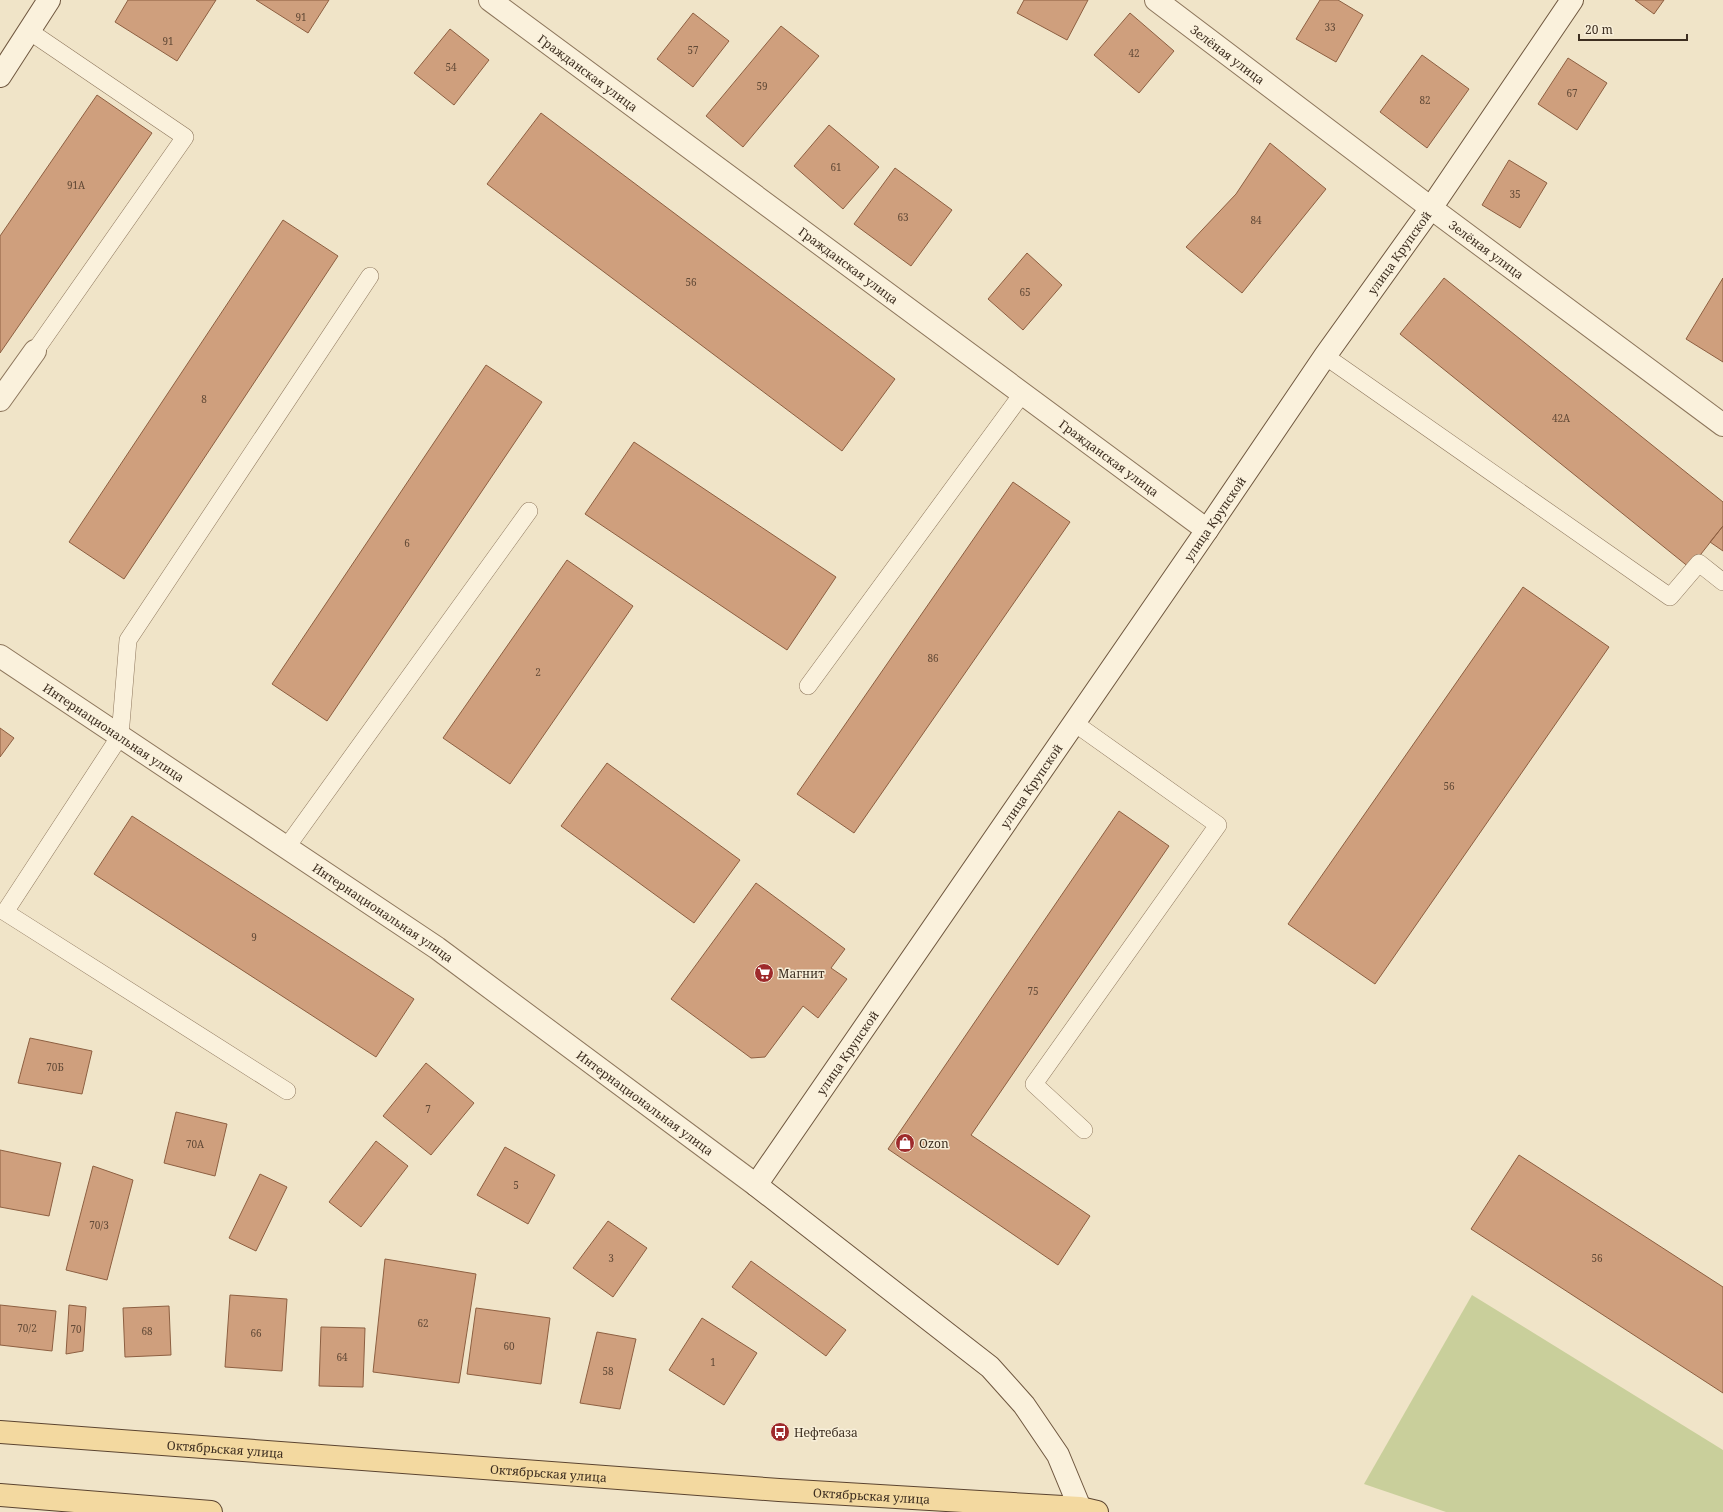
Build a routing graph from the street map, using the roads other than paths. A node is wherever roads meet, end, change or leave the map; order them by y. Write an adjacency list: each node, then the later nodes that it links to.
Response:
1 (49, 0): 5 (street)
2 (490, 0): 11 (street, Гражданская улица)
3 (1156, 0): 7 (street, Зелёная улица)
4 (1572, 0): 7 (street, улица Крупской)
5 (29, 31): 6 (street); 9 (lane)
6 (0, 76)
7 (1431, 208): 10 (street, улица Крупской); 13 (street, Зелёная улица)
8 (370, 276): 20 (lane)
9 (35, 351): 12 (street)
10 (1325, 356): 15 (street, улица Крупской); 16 (lane)
11 (1022, 394): 15 (street, Гражданская улица); 18 (lane)
12 (0, 400)
13 (1723, 425)
14 (528, 512): 21 (lane)
15 (1207, 530): 19 (street, улица Крупской)
16 (1723, 582)
17 (0, 656): 20 (street, Интернациональная улица)
18 (808, 686)
19 (1073, 722): 23 (lane); 24 (street, улица Крупской)
20 (120, 736): 21 (street, Интернациональная улица); 22 (lane)
21 (286, 848): 24 (street, Интернациональная улица)
22 (287, 1091)
23 (1084, 1130)
24 (756, 1185): 27 (street)
25 (0, 1432): 27 (main road, Октябрьская улица)
26 (0, 1496): 28 (main road)
27 (1086, 1511)
28 (211, 1512)

